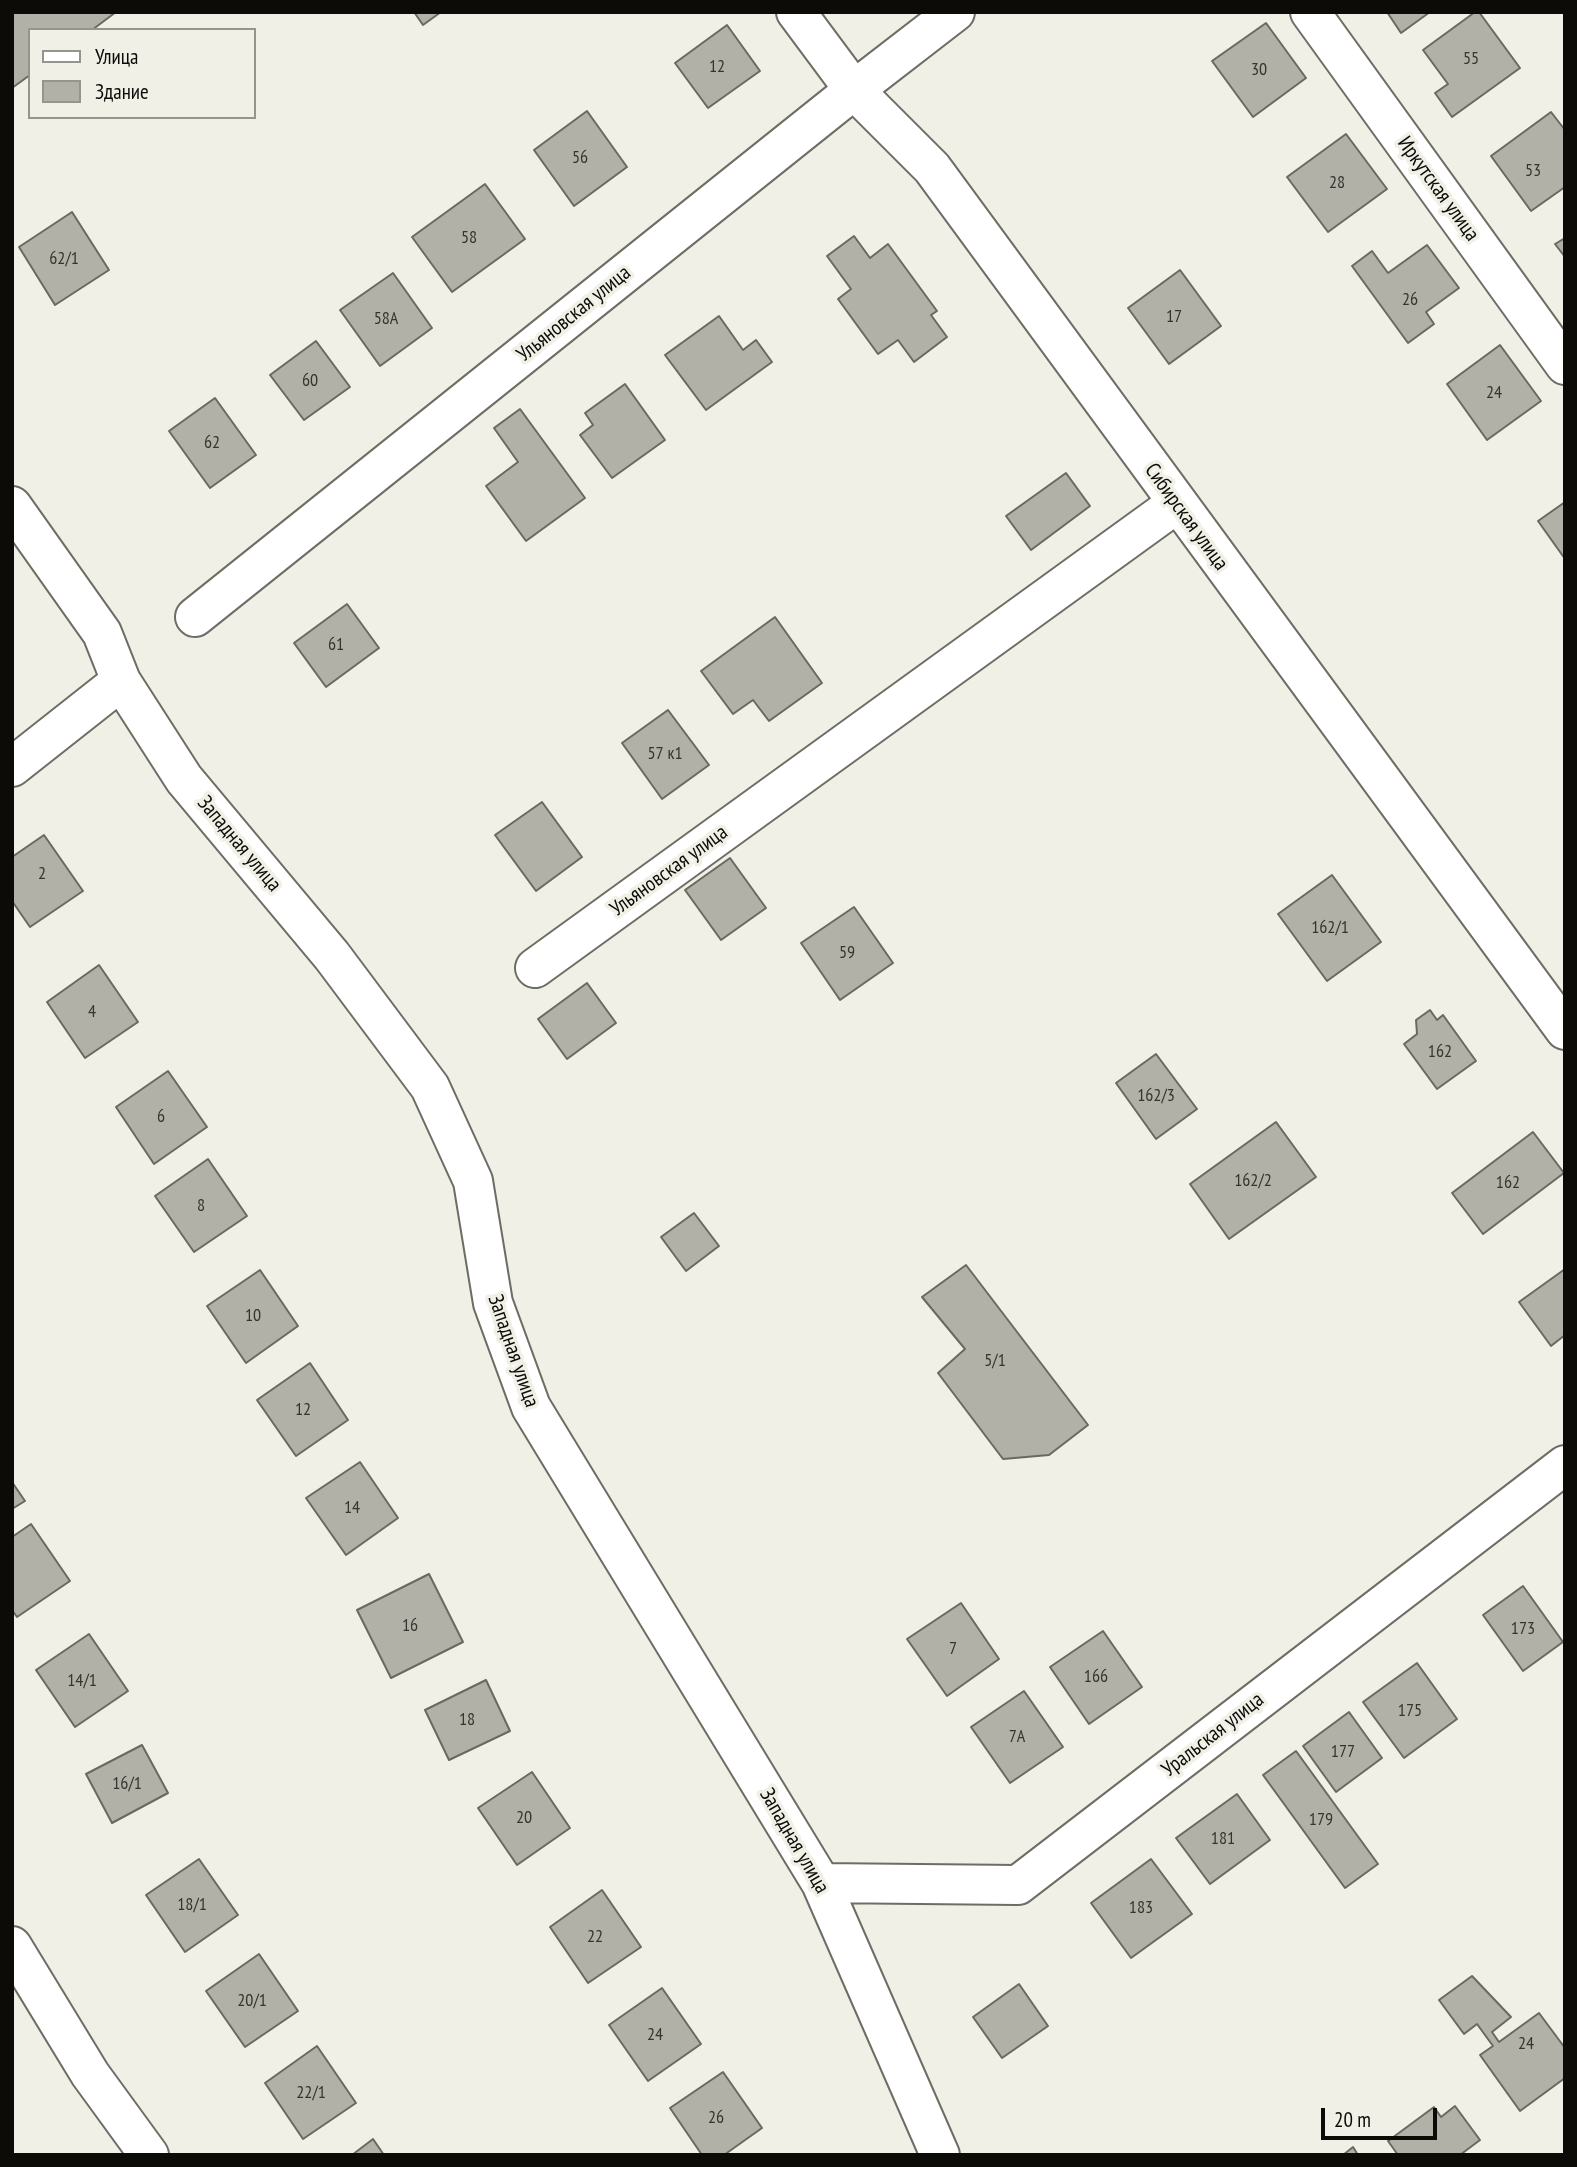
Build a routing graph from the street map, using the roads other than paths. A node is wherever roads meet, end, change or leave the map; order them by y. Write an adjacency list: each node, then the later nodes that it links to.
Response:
1 (796, 12): 4 (street, Сибирская улица)
2 (955, 12): 4 (street, Ульяновская улица)
3 (1310, 12): 5 (street, Иркутская улица)
4 (854, 90): 6 (street, Сибирская улица); 8 (street, Ульяновская улица)
5 (1565, 365)
6 (1176, 504): 11 (street, Ульяновская улица); 12 (street, Сибирская улица)
7 (12, 506): 9 (street, Западная улица)
8 (195, 617)
9 (121, 681): 10 (street); 14 (street, Западная улица)
10 (12, 767)
11 (535, 968)
12 (1565, 1030)
13 (1565, 1465): 14 (street, Уральская улица)
14 (821, 1883): 17 (street, Западная улица)
15 (12, 1945): 16 (street)
16 (149, 2155)
17 (940, 2155)

